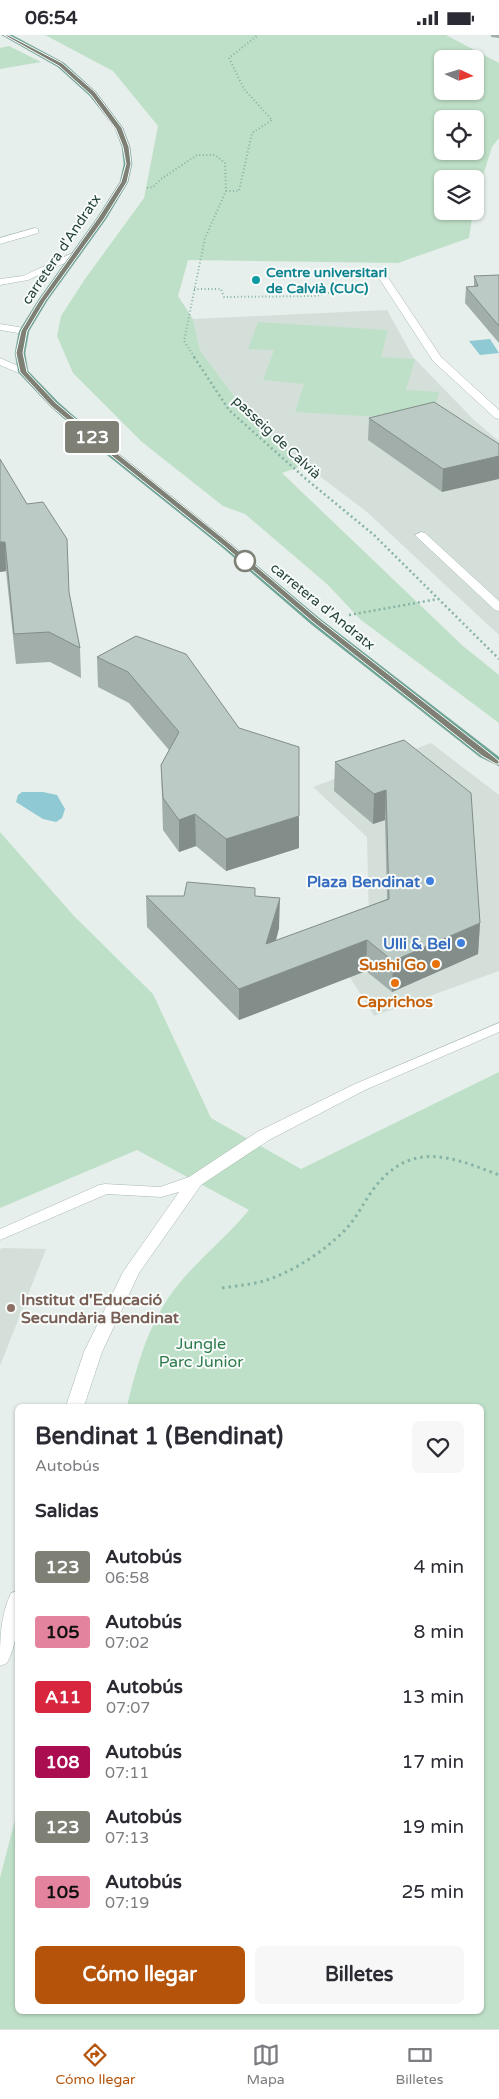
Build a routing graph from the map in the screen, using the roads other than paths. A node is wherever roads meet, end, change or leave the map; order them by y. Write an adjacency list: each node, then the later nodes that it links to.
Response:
1 (6, 35): 4 (main road, carretera d'Andratx)
2 (35, 231): 3 (street)
3 (0, 241)
4 (77, 253): 6 (street); 8 (main road, carretera d'Andratx)
5 (383, 277): 11 (street)
6 (0, 282)
7 (0, 327): 8 (street)
8 (24, 331): 10 (main road, carretera d'Andratx)
9 (0, 361): 10 (street)
10 (24, 372): 14 (main road, carretera d'Andratx)
11 (499, 416)
12 (421, 535): 13 (street)
13 (499, 607)
14 (499, 762)
15 (499, 1027): 16 (street)
16 (195, 1181): 17 (street); 18 (street)
17 (0, 1235)
18 (76, 1404)
19 (15, 1608): 20 (street)
20 (0, 1658)

